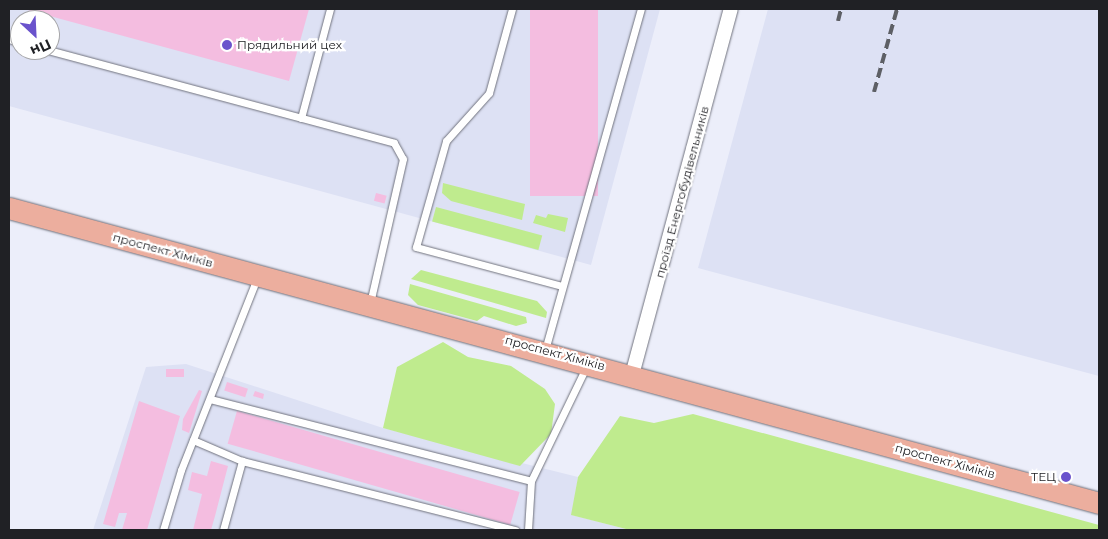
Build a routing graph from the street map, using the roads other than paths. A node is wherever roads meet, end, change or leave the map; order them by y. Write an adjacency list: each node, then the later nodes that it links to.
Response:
1 (330, 9): 6 (lane)
2 (512, 9): 9 (lane)
3 (641, 9): 9 (lane)
4 (731, 9): 13 (street, проїзд Енергобудівельників)
5 (60, 53): 6 (lane)
6 (301, 118): 10 (lane)
7 (9, 208): 8 (main road, проспект Хіміків)
8 (258, 275): 10 (main road, проспект Хіміків); 14 (lane)
9 (562, 286): 11 (lane)
10 (370, 303): 11 (main road, проспект Хіміків)
11 (545, 350): 12 (main road, проспект Хіміків)
12 (588, 362): 13 (main road, проспект Хіміків); 17 (lane)
13 (632, 374): 18 (main road, проспект Хіміків)
14 (210, 399): 15 (lane); 17 (lane)
15 (193, 440): 16 (lane); 19 (lane)
16 (242, 461): 20 (lane); 21 (lane)
17 (531, 481): 22 (lane)
18 (1099, 503)
19 (162, 530)
20 (223, 530)
21 (515, 530)
22 (528, 530)

